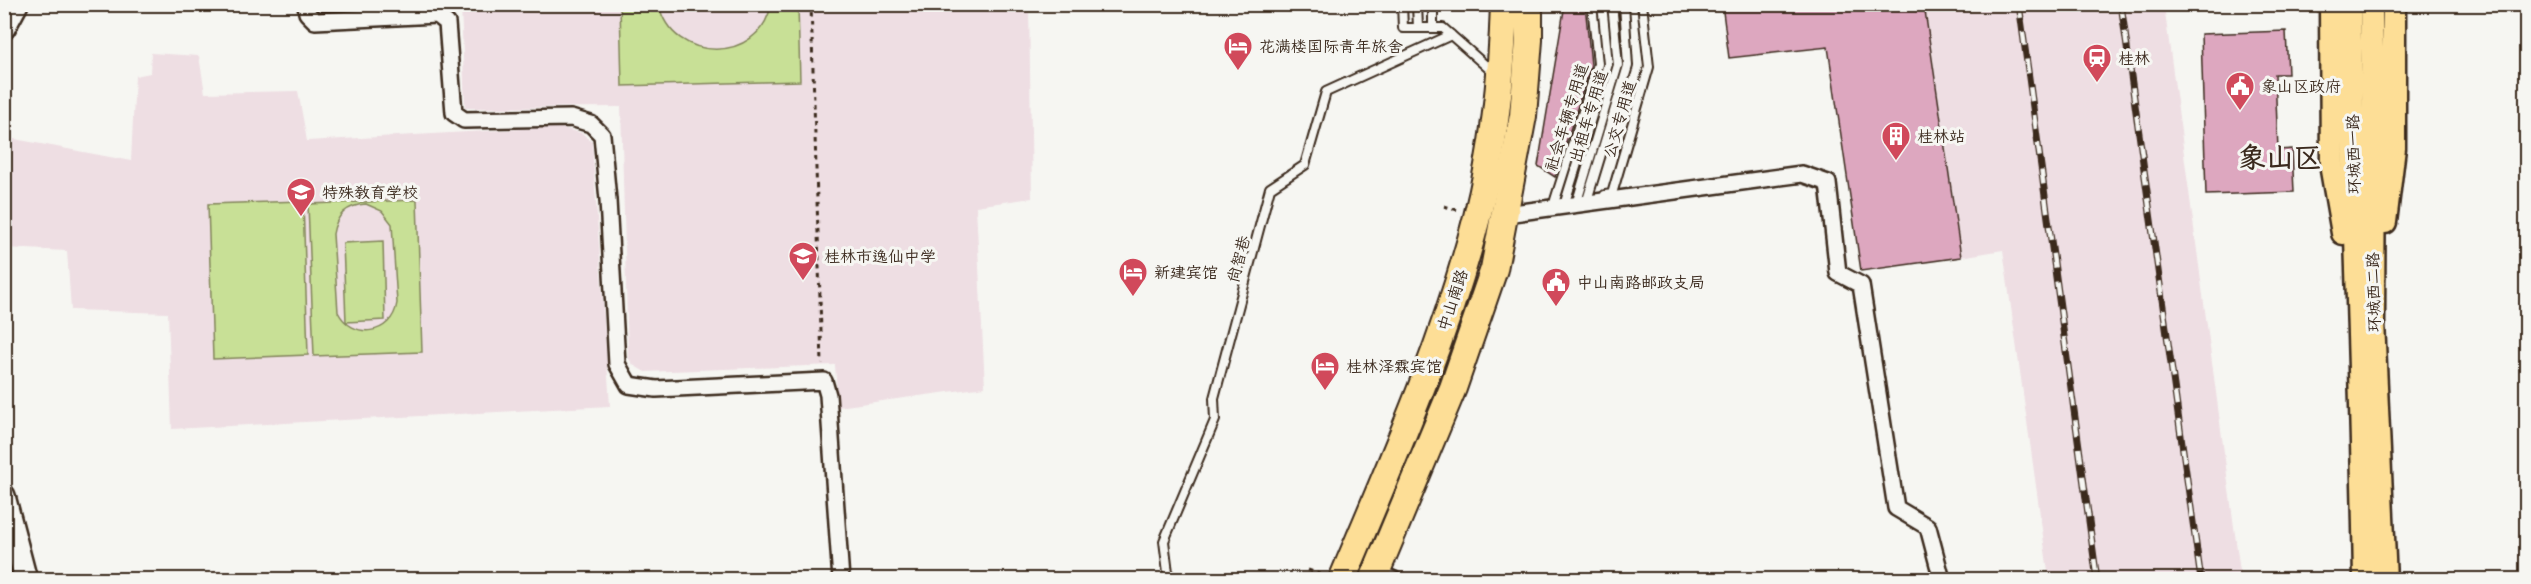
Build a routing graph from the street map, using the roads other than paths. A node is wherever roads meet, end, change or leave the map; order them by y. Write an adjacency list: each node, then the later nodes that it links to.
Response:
1 (17, 4): 19 (street)
2 (306, 4): 36 (street)
3 (1402, 4): 20 (lane)
4 (1417, 4): 20 (lane)
5 (1433, 4): 21 (lane)
6 (1492, 4): 23 (main road)
7 (1504, 4): 23 (highway, 中山南路)
8 (1529, 4): 24 (highway, 中山南路)
9 (1538, 4): 24 (main road)
10 (1592, 4): 29 (lane, 社会车辆专用道)
11 (1602, 4): 28 (lane, 社会车辆专用道)
12 (1612, 4): 27 (lane, 出租车专用道)
13 (1624, 4): 26 (lane, 出租车专用道)
14 (1642, 4): 26 (lane, 公交专用道)
15 (2331, 4): 32 (main road)
16 (2349, 4): 31 (main road, 环城西一路)
17 (2371, 4): 31 (main road, 环城西二路)
18 (2394, 4): 32 (main road)
19 (4, 28)
20 (1418, 28): 21 (lane)
21 (1433, 28): 22 (lane)
22 (1451, 35): 25 (lane); 37 (lane, 尚智巷)
23 (1503, 39): 25 (highway, 中山南路)
24 (1529, 40): 30 (highway, 中山南路)
25 (1499, 78): 38 (highway, 中山南路)
26 (1588, 197): 27 (lane, 公交专用道)
27 (1578, 198): 28 (lane, 公交专用道)
28 (1566, 199): 29 (lane, 公交专用道)
29 (1555, 200): 30 (lane, 公交专用道)
30 (1506, 211): 34 (highway, 中山南路); 39 (street)
31 (2363, 232): 32 (main road, 环城西二路)
32 (2366, 321): 40 (main road, 环城西二路); 41 (main road, 环城西二路)
33 (4, 496): 35 (street)
34 (1381, 577)
35 (26, 579)
36 (841, 579)
37 (1168, 579)
38 (1342, 579)
39 (1942, 579)
40 (2365, 579)
41 (2385, 579)

